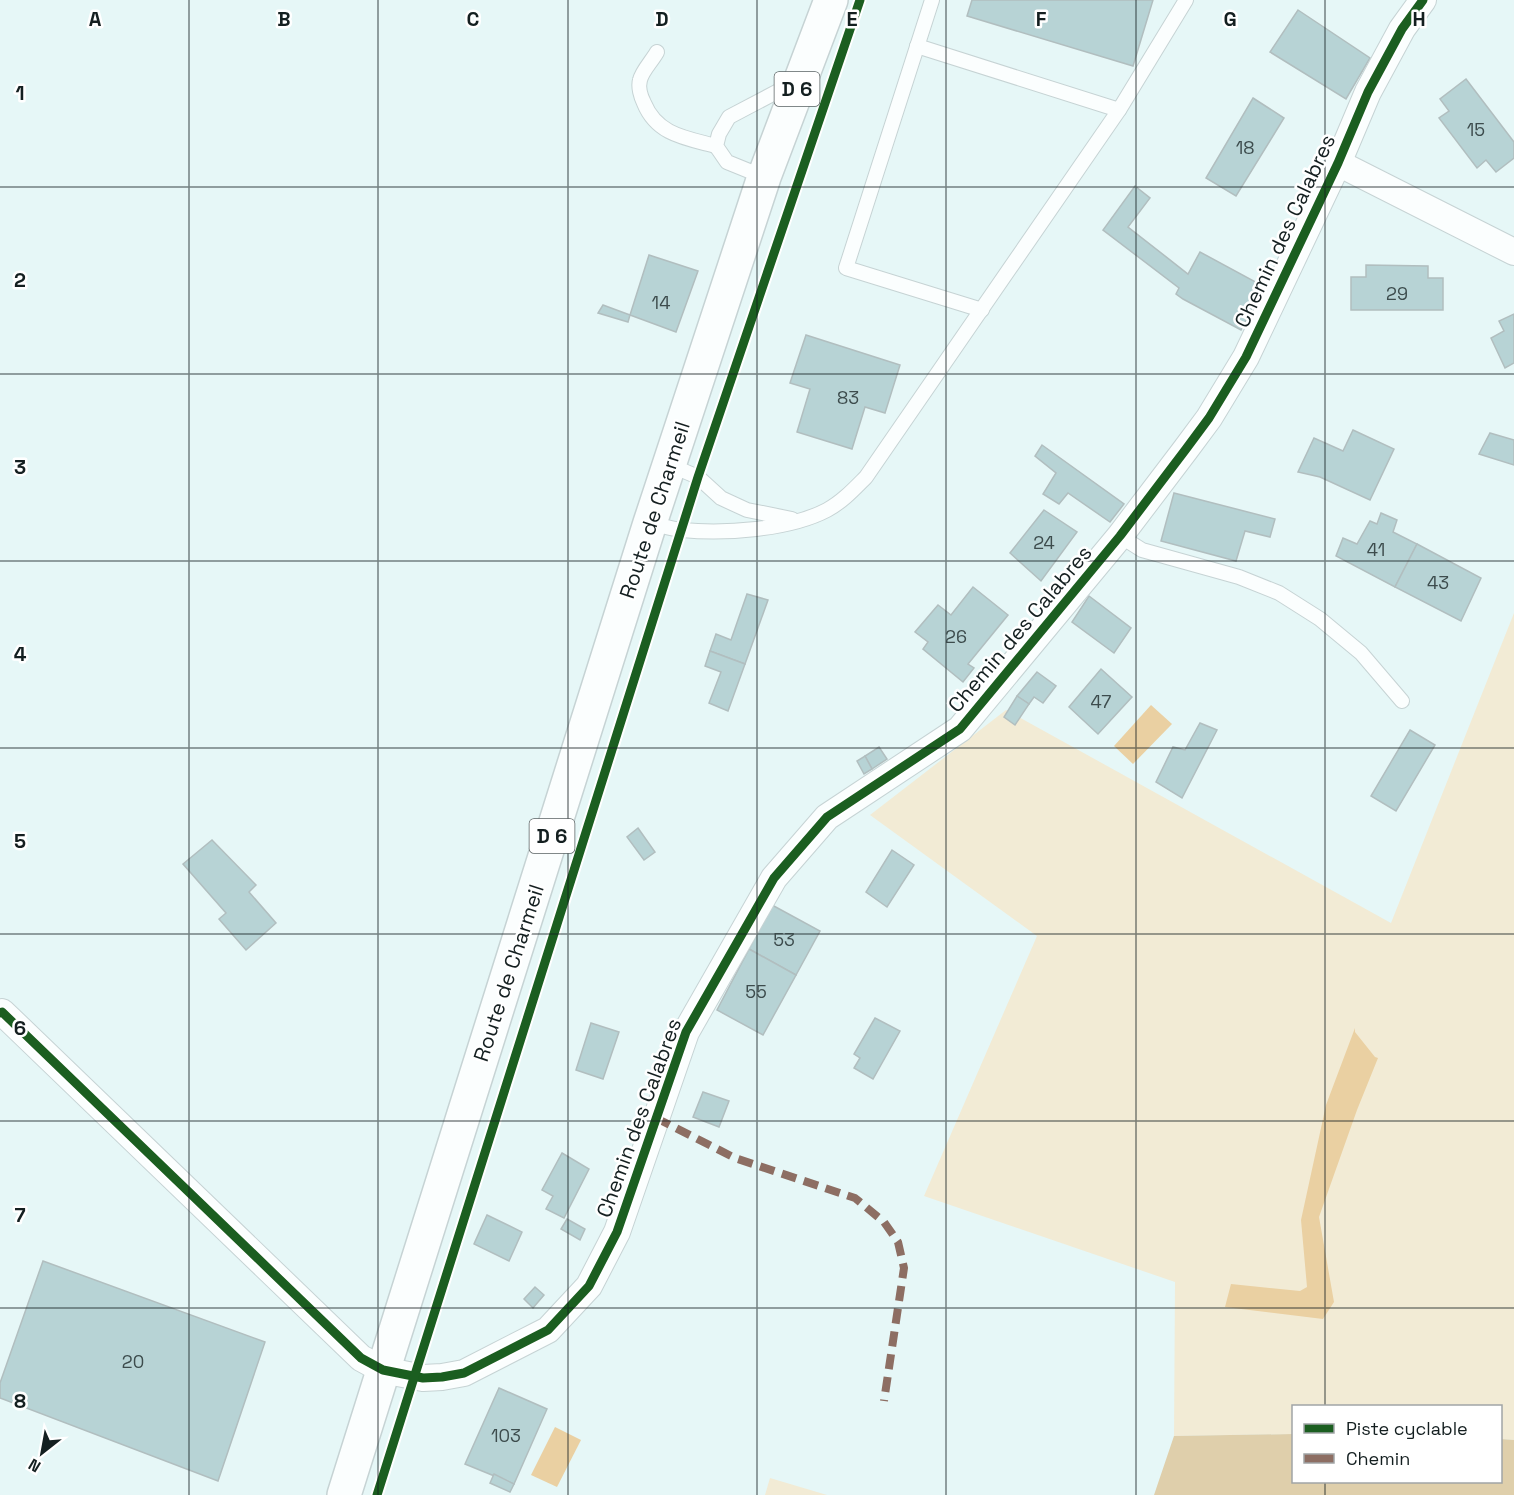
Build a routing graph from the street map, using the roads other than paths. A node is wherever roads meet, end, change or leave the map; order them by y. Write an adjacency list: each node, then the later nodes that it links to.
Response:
1 (807, 0): 8 (main road, Route de Charmeil / D 6)
2 (831, 0): 12 (main road, Route de Charmeil / D 6)
3 (932, 0): 6 (lane)
4 (1186, 0): 9 (lane)
5 (1423, 0): 11 (street, Chemin des Calabres)
6 (917, 46): 9 (lane); 14 (lane)
7 (657, 52): 10 (lane)
8 (784, 88): 10 (lane); 12 (main road, Route de Charmeil / D 6)
9 (1119, 110): 14 (lane)
10 (716, 146): 12 (lane)
11 (1338, 163): 13 (street); 18 (street, Chemin des Calabres)
12 (764, 177): 15 (main road, Route de Charmeil / D 6)
13 (1514, 252)
14 (982, 310): 16 (lane)
15 (669, 465): 16 (lane); 17 (main road, Route de Charmeil / D 6)
16 (800, 521): 17 (lane)
17 (650, 523): 21 (main road, Route de Charmeil / D 6)
18 (1120, 536): 19 (lane); 21 (street, Chemin des Calabres)
19 (1402, 700)
20 (0, 1013): 21 (street, Chemin des Calabres)
21 (383, 1370): 22 (main road, Route de Charmeil / D 6)
22 (344, 1495)

